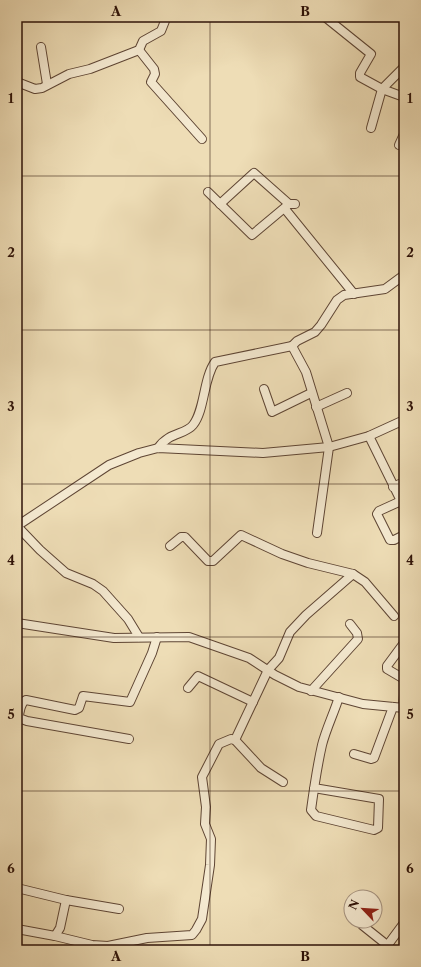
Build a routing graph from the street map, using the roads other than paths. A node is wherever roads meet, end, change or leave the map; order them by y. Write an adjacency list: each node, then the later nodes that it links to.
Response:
1 (162, 17): 4 (street)
2 (325, 17): 8 (street)
3 (42, 47): 7 (street)
4 (139, 50): 7 (street); 12 (street)
5 (404, 67): 8 (street)
6 (17, 82): 7 (street)
7 (47, 84)
8 (382, 89): 9 (street); 10 (street)
9 (404, 97)
10 (371, 128)
11 (404, 134): 13 (street)
12 (202, 139)
13 (399, 145)
14 (208, 192): 15 (street)
15 (220, 204): 16 (street); 16 (street)
16 (290, 206): 18 (street)
17 (404, 275): 18 (street)
18 (354, 294): 19 (street)
19 (292, 346): 21 (street); 27 (street)
20 (264, 389): 21 (street)
21 (311, 393): 23 (street)
22 (347, 393): 23 (street)
23 (316, 407): 26 (street)
24 (404, 420): 25 (street)
25 (369, 436): 26 (street); 29 (street)
26 (329, 447): 27 (street); 32 (street)
27 (158, 448): 31 (street)
28 (404, 482): 29 (street)
29 (394, 488): 30 (street)
30 (402, 504): 33 (street)
31 (17, 526): 39 (street)
32 (317, 533)
33 (404, 535)
34 (170, 546): 35 (street)
35 (354, 574): 36 (street); 42 (street)
36 (394, 616)
37 (17, 623): 39 (street)
38 (350, 624): 45 (street)
39 (139, 637): 40 (street)
40 (157, 637): 42 (street); 51 (street)
41 (404, 643): 43 (street)
42 (268, 670): 45 (street); 48 (street)
43 (404, 679)
44 (188, 688): 48 (street)
45 (311, 691): 47 (street)
46 (404, 695): 50 (street)
47 (339, 697): 49 (street); 55 (street)
48 (253, 702): 52 (street)
49 (392, 707): 50 (street); 53 (street)
50 (403, 708)
51 (129, 739)
52 (235, 740): 54 (street); 62 (street)
53 (354, 754)
54 (283, 782)
55 (314, 788): 55 (street)
56 (17, 888): 57 (street)
57 (66, 900): 58 (street); 62 (street)
58 (119, 909)
59 (404, 922): 63 (street)
60 (17, 929): 62 (street)
61 (366, 929): 63 (street)
62 (56, 936)
63 (386, 948)

